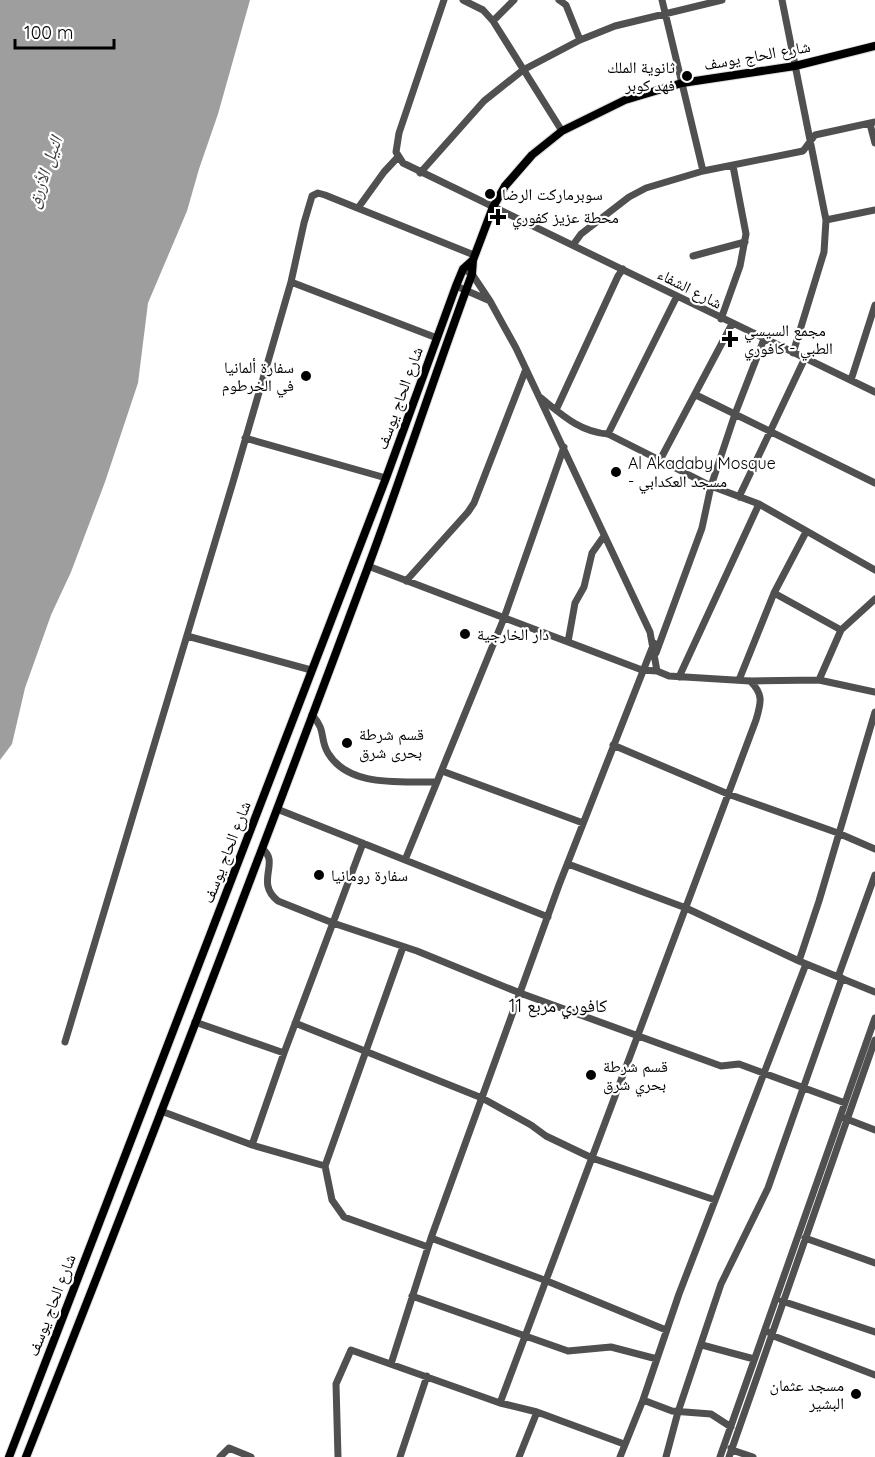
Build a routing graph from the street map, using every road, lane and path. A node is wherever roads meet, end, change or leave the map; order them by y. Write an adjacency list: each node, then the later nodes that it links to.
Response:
1 (444, 0): 19 (street)
2 (463, 0): 9 (street)
3 (514, 0): 9 (street)
4 (559, 0): 10 (street)
5 (662, 0): 8 (street)
6 (722, 0): 8 (street)
7 (782, 0): 12 (street)
8 (665, 14): 10 (street); 14 (street)
9 (494, 21): 13 (street)
10 (580, 40): 13 (street)
11 (875, 46): 12 (main road, شارع الحاج يوسف)
12 (795, 66): 14 (main road, شارع الحاج يوسف); 17 (street)
13 (523, 70): 16 (street); 22 (street)
14 (682, 82): 16 (main road, شارع الحاج يوسف); 21 (street)
15 (872, 123): 17 (street); 18 (street)
16 (562, 130): 23 (main road, شارع الحاج يوسف)
17 (810, 142): 20 (street); 26 (street)
18 (875, 142)
19 (398, 157): 22 (street, شارع الشفاء); 24 (street)
20 (733, 166): 21 (street); 27 (street)
21 (703, 171): 28 (street)
22 (420, 173): 23 (street, شارع الشفاء)
23 (493, 207): 28 (street, شارع الشفاء); 30 (main road, شارع الحاج يوسف)
24 (358, 208): 30 (street); 34 (street)
25 (875, 210): 26 (street)
26 (826, 220): 44 (street)
27 (745, 242): 29 (street); 40 (street)
28 (573, 245): 32 (street, شارع الشفاء)
29 (693, 256)
30 (474, 258): 31 (main road, شارع الحاج يوسف); 33 (main road, شارع الحاج يوسف)
31 (463, 269): 33 (street); 35 (main road, شارع الحاج يوسف)
32 (623, 269): 37 (street, شارع الشفاء); 51 (street)
33 (472, 274): 36 (main road, شارع الحاج يوسف); 38 (street)
34 (291, 282): 42 (street); 55 (street)
35 (456, 286): 36 (street); 42 (main road, شارع الحاج يوسف)
36 (466, 289): 38 (street); 65 (main road, شارع الحاج يوسف)
37 (677, 296): 40 (street, شارع الشفاء); 54 (street)
38 (490, 301): 46 (street)
39 (875, 305): 47 (street)
40 (721, 319): 41 (street, شارع الشفاء)
41 (732, 324): 43 (street, شارع الشفاء); 49 (street)
42 (437, 338): 58 (main road, شارع الحاج يوسف)
43 (764, 339): 44 (street, شارع الشفاء); 52 (street)
44 (793, 353): 45 (street, شارع الشفاء)
45 (805, 358): 47 (street, شارع الشفاء); 53 (street)
46 (526, 369): 50 (street); 67 (street)
47 (851, 380): 48 (street, شارع الشفاء)
48 (875, 392)
49 (696, 395): 52 (street); 57 (street)
50 (539, 397): 51 (street); 56 (street)
51 (556, 410): 54 (street)
52 (735, 414): 53 (street); 60 (street)
53 (769, 431): 59 (street); 61 (street)
54 (608, 435): 57 (street)
55 (245, 438): 58 (street); 72 (street)
56 (564, 447): 64 (street); 70 (street)
57 (660, 460): 60 (street)
58 (386, 478): 76 (main road, شارع الحاج يوسف)
59 (875, 483)
60 (711, 486): 61 (street); 75 (street)
61 (739, 496): 62 (street)
62 (759, 504): 63 (street); 79 (street)
63 (806, 532): 66 (street); 68 (street)
64 (604, 536): 73 (street); 74 (street)
65 (368, 566): 67 (street); 86 (main road, شارع الحاج يوسف)
66 (875, 570)
67 (406, 581): 70 (street)
68 (774, 593): 71 (street); 80 (street)
69 (875, 599): 71 (street)
70 (504, 618): 73 (street); 88 (street)
71 (841, 630): 81 (street)
72 (187, 636): 76 (street); 113 (street)
73 (568, 642): 77 (street)
74 (654, 643): 75 (street); 77 (street)
75 (654, 658): 78 (street)
76 (311, 670): 84 (main road, شارع الحاج يوسف)
77 (642, 670): 78 (street); 87 (street)
78 (657, 670): 79 (street)
79 (679, 677): 80 (street)
80 (739, 680): 82 (street)
81 (819, 680): 82 (street); 83 (street)
82 (750, 681): 90 (street)
83 (875, 692)
84 (296, 710): 86 (main road); 130 (main road, شارع الحاج يوسف)
85 (875, 712): 93 (street)
86 (312, 716): 89 (street); 91 (main road, شارع الحاج يوسف)
87 (613, 746): 90 (street); 92 (street)
88 (442, 771): 89 (street); 92 (street)
89 (437, 782): 97 (street)
90 (728, 794): 93 (street); 100 (street)
91 (277, 809): 94 (street); 95 (main road, شارع الحاج يوسف)
92 (583, 823): 98 (street)
93 (838, 833): 96 (street); 104 (street)
94 (363, 843): 97 (street); 102 (street)
95 (262, 849): 102 (street); 109 (main road, شارع الحاج يوسف)
96 (875, 849)
97 (405, 860): 101 (street)
98 (567, 864): 100 (street); 101 (street)
99 (875, 875): 105 (street)
100 (686, 908): 104 (street); 111 (street)
101 (548, 916): 107 (street)
102 (333, 923): 103 (street); 110 (street)
103 (403, 947): 107 (street); 114 (street)
104 (802, 962): 105 (street); 116 (street)
105 (840, 977): 106 (street); 117 (street)
106 (875, 992)
107 (520, 993): 111 (street); 118 (street)
108 (875, 1017): 119 (street)
109 (195, 1022): 115 (street); 120 (main road, شارع الحاج يوسف)
110 (295, 1023): 114 (street); 115 (street)
111 (638, 1035): 116 (street); 124 (street)
112 (875, 1040): 121 (street)
113 (65, 1042)
114 (365, 1050): 118 (street); 125 (street)
115 (284, 1053): 123 (street)
116 (764, 1074): 117 (street); 126 (street)
117 (803, 1088): 119 (street); 141 (street)
118 (482, 1098): 124 (street); 127 (street)
119 (844, 1103): 121 (street)
120 (161, 1111): 123 (street); 132 (main road, شارع الحاج يوسف)
121 (843, 1118): 122 (street); 128 (street); 136 (street)
122 (875, 1130)
123 (252, 1145): 125 (street)
124 (592, 1158): 126 (street); 133 (street)
125 (325, 1166): 129 (street)
126 (715, 1200): 137 (street)
127 (431, 1238): 129 (street); 133 (street)
128 (805, 1238): 131 (street); 135 (street)
129 (428, 1246): 134 (street)
130 (85, 1261): 132 (main road); 155 (main road, شارع الحاج يوسف)
131 (875, 1263)
132 (100, 1267): 156 (main road, شارع الحاج يوسف)
133 (547, 1281): 137 (street); 140 (street)
134 (412, 1296): 140 (street); 144 (street)
135 (782, 1301): 138 (street); 139 (street)
136 (766, 1324): 139 (street); 143 (street)
137 (666, 1330): 142 (street)
138 (875, 1332)
139 (771, 1335): 145 (street); 154 (street)
140 (526, 1337): 142 (street); 148 (street)
141 (702, 1345): 143 (street); 150 (street)
142 (657, 1359): 147 (street)
143 (754, 1359): 151 (street)
144 (391, 1364): 146 (street); 159 (street)
145 (875, 1375)
146 (427, 1376): 148 (street); 160 (street)
147 (643, 1400): 150 (street); 153 (street)
148 (500, 1403): 149 (street)
149 (537, 1412): 153 (street); 161 (street)
150 (678, 1412): 151 (street); 163 (street)
151 (731, 1427): 152 (street)
152 (726, 1439): 154 (street); 164 (street)
153 (624, 1444): 162 (street)
154 (730, 1453): 165 (street)
155 (9, 1457)
156 (26, 1457)
157 (220, 1457): 158 (street)
158 (251, 1457)
159 (338, 1457)
160 (400, 1457)
161 (519, 1457)
162 (620, 1457)
163 (666, 1457)
164 (720, 1457)
165 (753, 1457)

